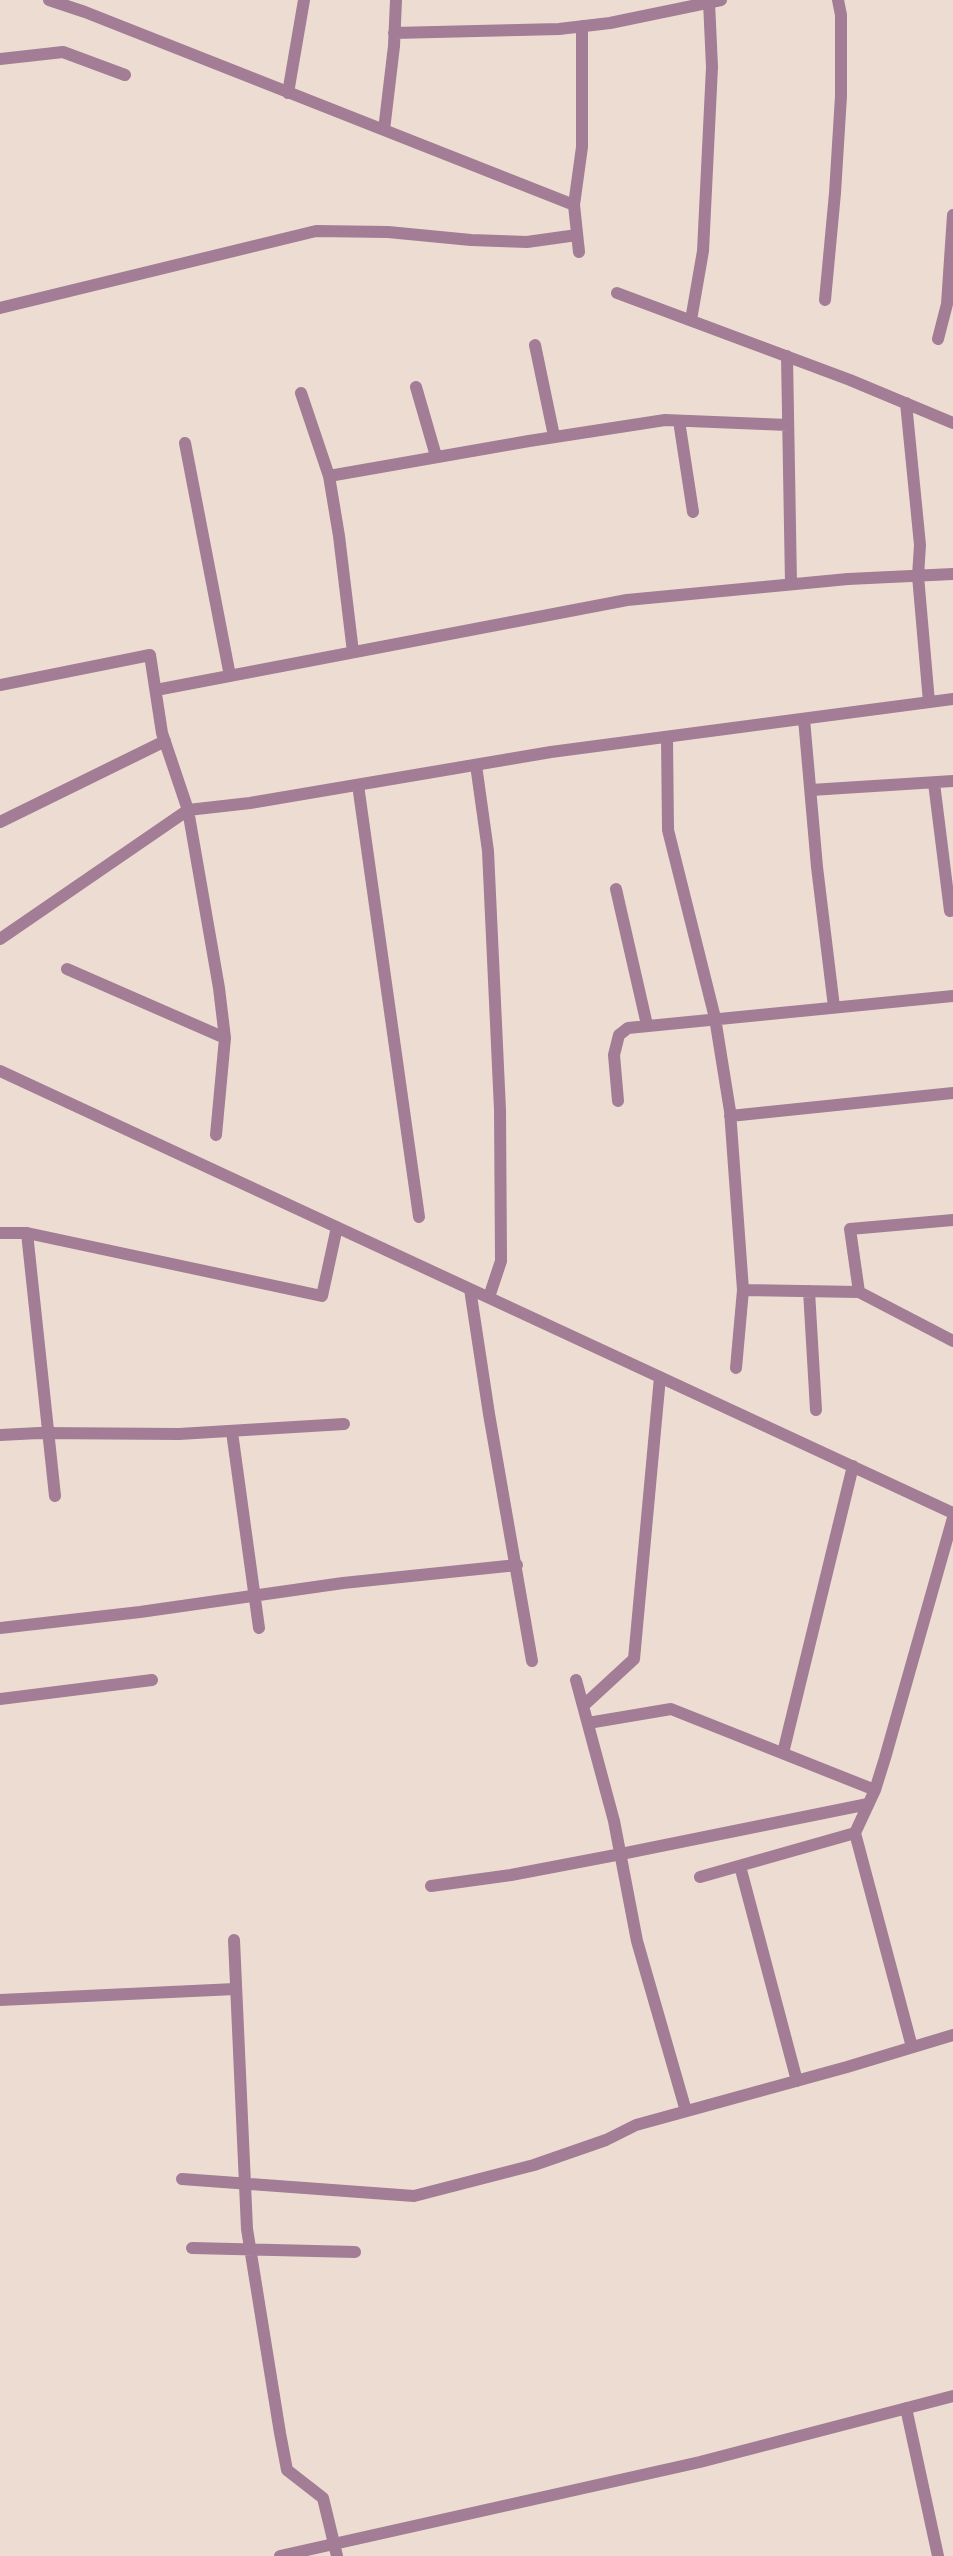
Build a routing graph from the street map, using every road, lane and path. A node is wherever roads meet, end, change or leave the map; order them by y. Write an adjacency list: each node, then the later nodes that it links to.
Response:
1 (50, 0): 11 (street)
2 (304, 0): 11 (street)
3 (396, 0): 8 (street)
4 (838, 0): 18 (street)
5 (715, 1): 6 (street); 20 (street)
6 (663, 6): 7 (street)
7 (582, 26): 8 (street); 13 (street)
8 (394, 33): 12 (street)
9 (0, 59): 10 (street)
10 (125, 74)
11 (288, 93): 12 (street)
12 (384, 130): 13 (street)
13 (574, 205): 15 (street)
14 (953, 214): 21 (street)
15 (577, 235): 16 (street); 19 (street)
16 (579, 252)
17 (617, 293): 20 (street)
18 (824, 300)
19 (0, 308)
20 (691, 320): 23 (street)
21 (938, 339)
22 (535, 345): 30 (street)
23 (787, 356): 26 (street); 29 (street)
24 (416, 387): 32 (street)
25 (301, 393): 33 (street)
26 (906, 403): 28 (street); 36 (street)
27 (679, 421): 29 (street); 30 (street); 34 (street)
28 (953, 423)
29 (788, 425): 37 (street)
30 (554, 436): 32 (street)
31 (185, 443): 39 (street)
32 (436, 456): 33 (street)
33 (329, 476): 38 (street)
34 (693, 512)
35 (953, 574): 36 (street)
36 (918, 576): 37 (street); 43 (street)
37 (791, 584): 38 (street)
38 (353, 652): 39 (street)
39 (230, 676): 41 (street)
40 (0, 685): 41 (street)
41 (156, 690): 46 (street)
42 (953, 699): 43 (street)
43 (929, 702): 44 (street)
44 (804, 719): 45 (street); 51 (street)
45 (667, 738): 47 (street); 60 (street)
46 (165, 741): 52 (street); 53 (street)
47 (476, 765): 50 (street); 77 (street)
48 (953, 781): 49 (street)
49 (934, 783): 51 (street); 55 (street)
50 (358, 785): 52 (street); 68 (street)
51 (811, 790): 59 (street)
52 (188, 810): 56 (street); 62 (street)
53 (0, 822)
54 (616, 889): 61 (street)
55 (950, 911)
56 (0, 939)
57 (67, 969): 62 (street)
58 (953, 996): 59 (street)
59 (834, 1007): 60 (street)
60 (715, 1018): 61 (street); 66 (street)
61 (648, 1025): 65 (street)
62 (225, 1038): 67 (street)
63 (0, 1071): 70 (street)
64 (953, 1093): 66 (street)
65 (618, 1101)
66 (730, 1116): 74 (street)
67 (216, 1135)
68 (420, 1217)
69 (953, 1220): 76 (street)
70 (336, 1227): 72 (street); 73 (street)
71 (0, 1233): 72 (street)
72 (27, 1233): 84 (street)
73 (470, 1289): 77 (street); 90 (street)
74 (743, 1290): 75 (street); 79 (street)
75 (809, 1291): 76 (street); 81 (street)
76 (859, 1292): 78 (street)
77 (489, 1297): 80 (street)
78 (953, 1341)
79 (736, 1368)
80 (660, 1377): 86 (street); 98 (street)
81 (816, 1410)
82 (344, 1424): 83 (street)
83 (232, 1432): 84 (street); 91 (street)
84 (48, 1433): 85 (street); 87 (street)
85 (0, 1435)
86 (853, 1466): 88 (street); 100 (street)
87 (55, 1496)
88 (953, 1513)
89 (953, 1518): 101 (street)
90 (516, 1565): 91 (street); 94 (street)
91 (253, 1596): 92 (street); 93 (street)
92 (0, 1628)
93 (259, 1628)
94 (532, 1661)
95 (152, 1680): 97 (street)
96 (576, 1680): 98 (street)
97 (0, 1699)
98 (583, 1706): 99 (street)
99 (588, 1723): 100 (street); 104 (street)
100 (783, 1753): 101 (street)
101 (875, 1790): 102 (street)
102 (868, 1804): 103 (street); 104 (street)
103 (854, 1833): 105 (street); 112 (street)
104 (621, 1854): 107 (street); 114 (street)
105 (740, 1866): 106 (street); 113 (street)
106 (700, 1877)
107 (432, 1886)
108 (234, 1940): 109 (street)
109 (235, 1989): 110 (street); 116 (street)
110 (0, 2000)
111 (953, 2035): 112 (street)
112 (912, 2048): 113 (street)
113 (797, 2081): 114 (street)
114 (686, 2111): 116 (street)
115 (182, 2179): 116 (street)
116 (245, 2184): 118 (street)
117 (192, 2248): 118 (street)
118 (251, 2249): 119 (street); 122 (street)
119 (355, 2252)
120 (953, 2396): 121 (street)
121 (906, 2408): 122 (street); 124 (street)
122 (335, 2551): 123 (street)
123 (280, 2556)
124 (938, 2556)

